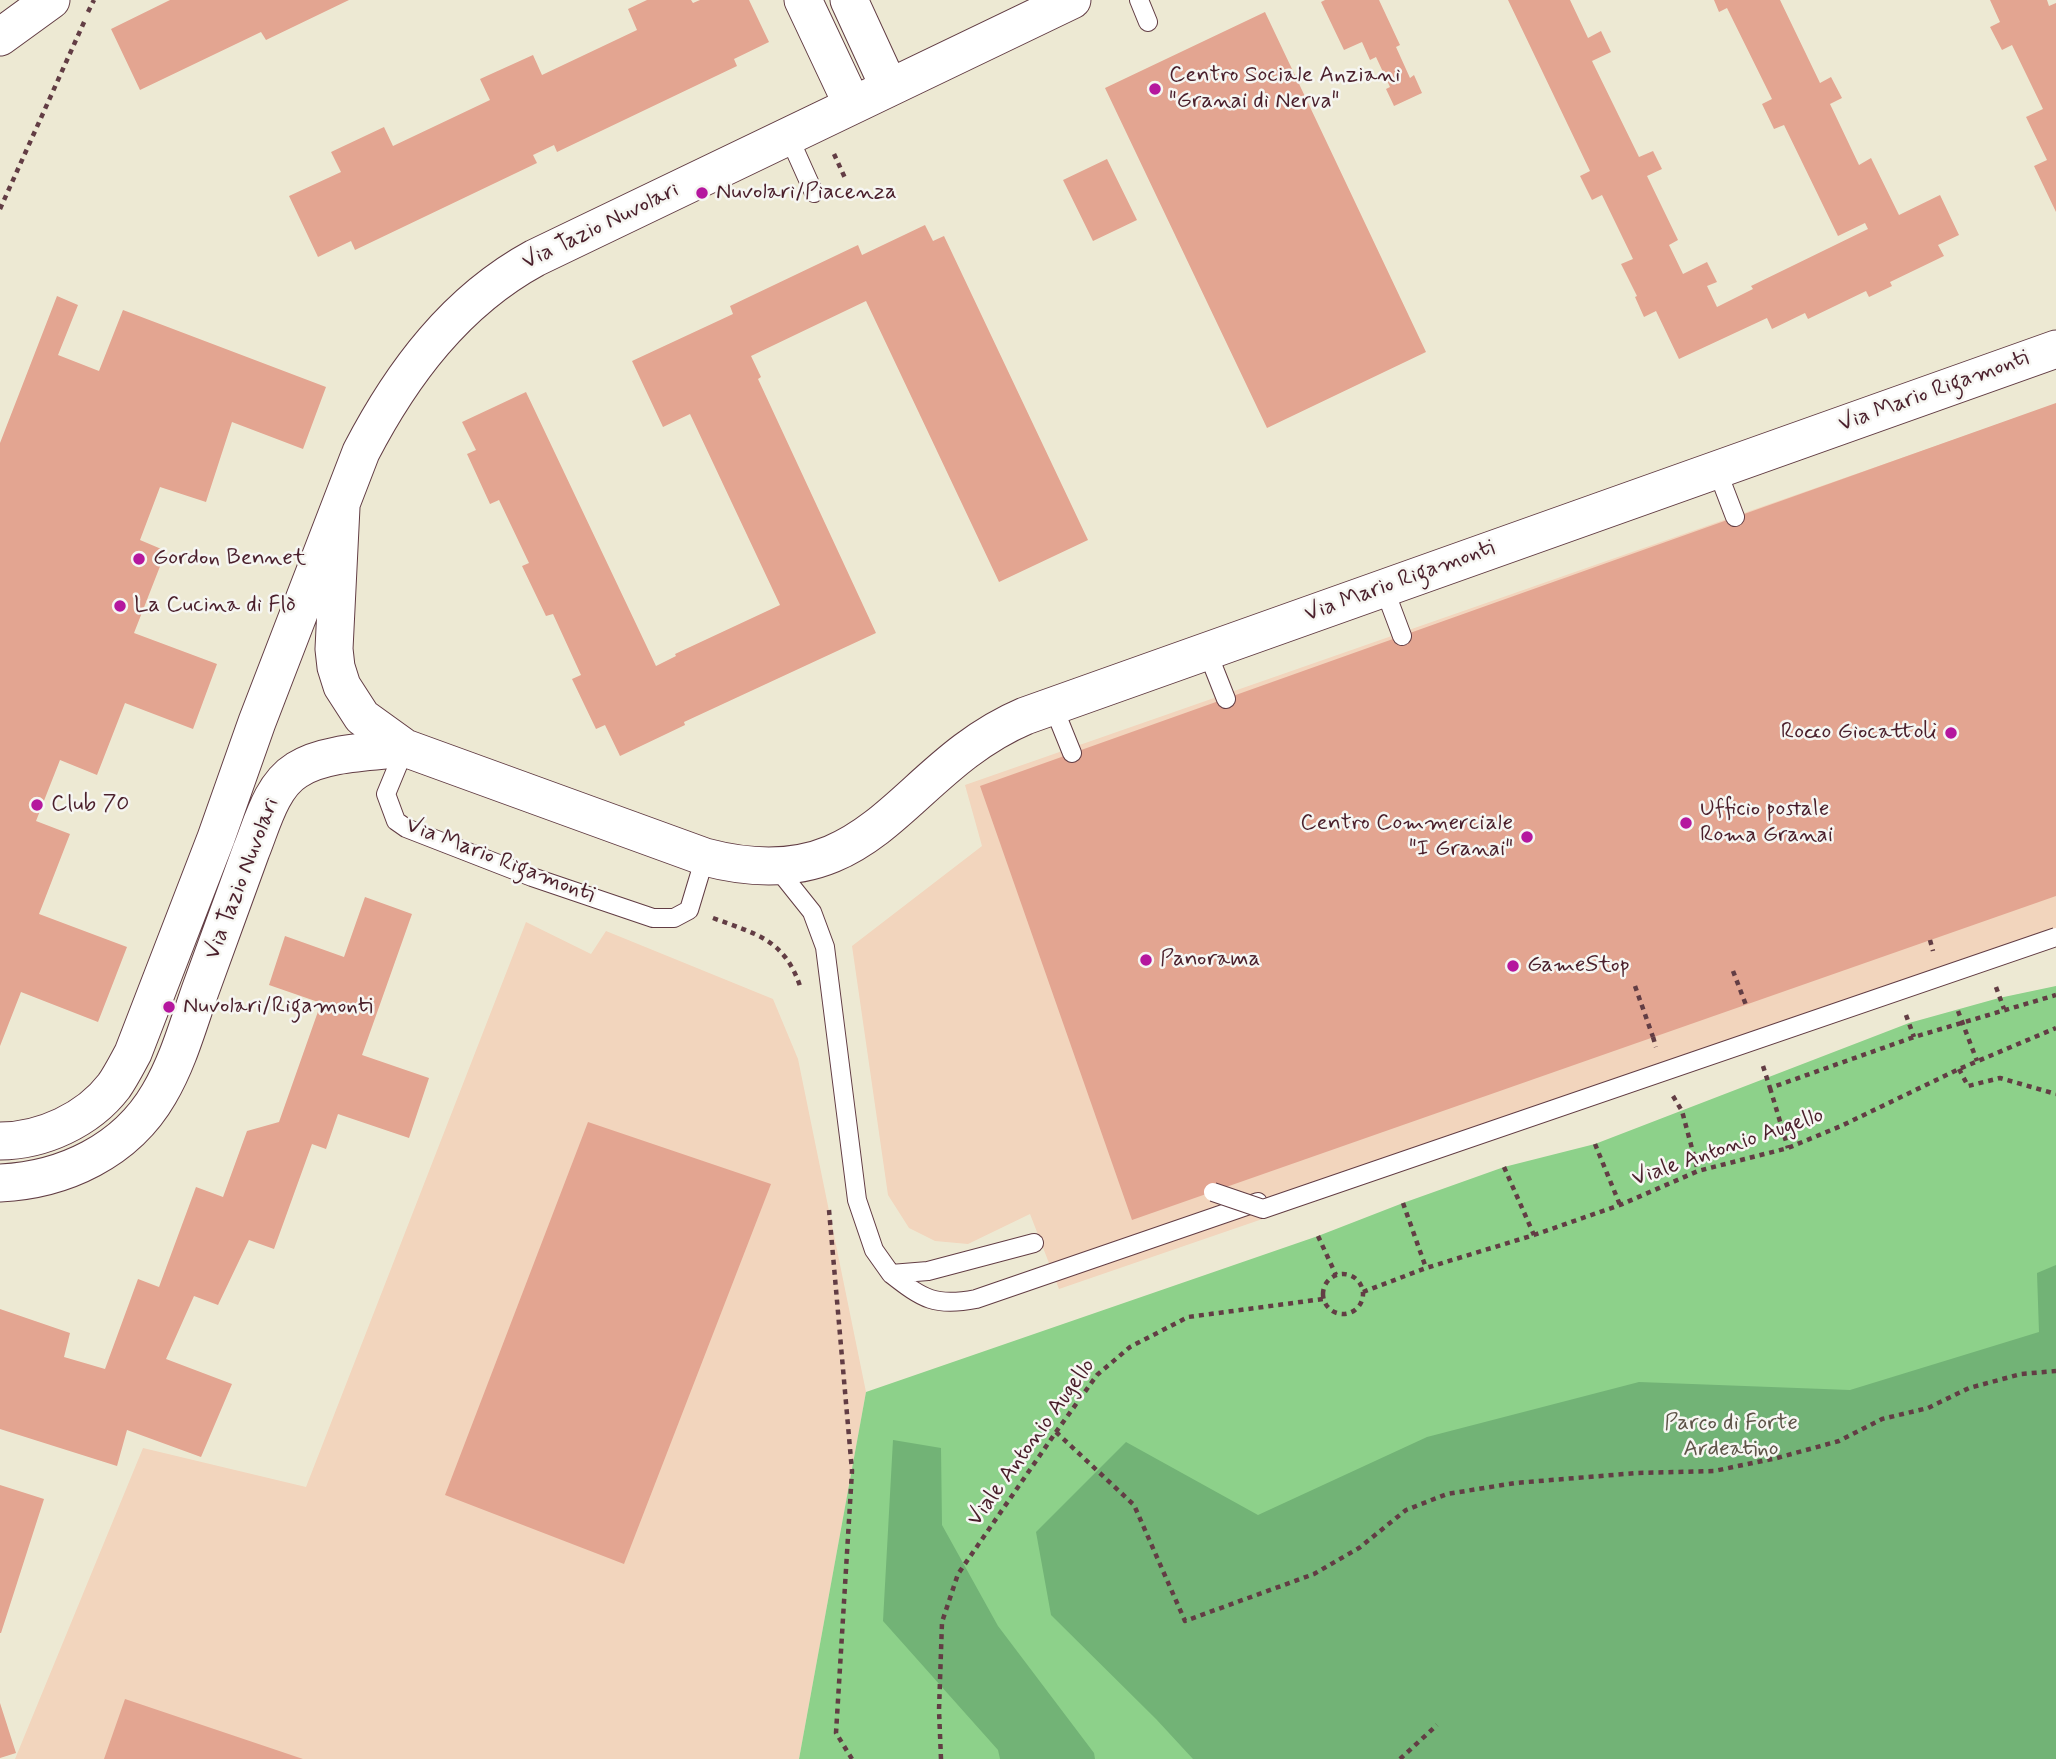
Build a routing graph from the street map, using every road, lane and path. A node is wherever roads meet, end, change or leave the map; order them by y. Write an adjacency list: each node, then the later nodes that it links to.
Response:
1 (51, 0): 8 (street)
2 (94, 0): 15 (path)
3 (803, 0): 10 (street)
4 (849, 0): 9 (street)
5 (1072, 0): 9 (street, Via Tazio Nuvolari)
6 (1139, 0): 7 (lane)
7 (1148, 22)
8 (0, 37)
9 (889, 86): 10 (street, Via Tazio Nuvolari)
10 (852, 104): 11 (street, Via Tazio Nuvolari)
11 (788, 135): 14 (lane); 18 (street, Via Tazio Nuvolari)
12 (834, 153): 13 (path)
13 (845, 178)
14 (814, 193)
15 (0, 209)
16 (2056, 349): 17 (street, Via Mario Rigamonti)
17 (1717, 470): 19 (lane); 20 (street, Via Mario Rigamonti)
18 (341, 508): 25 (street, Via Tazio Nuvolari); 27 (street, Via Tazio Nuvolari)
19 (1735, 517)
20 (1384, 588): 21 (lane); 22 (street, Via Mario Rigamonti)
21 (1402, 636)
22 (1207, 651): 23 (lane); 24 (street, Via Mario Rigamonti)
23 (1226, 699)
24 (1053, 706): 26 (lane); 30 (street, Via Mario Rigamonti)
25 (405, 748): 28 (street, Via Tazio Nuvolari); 29 (street, Via Mario Rigamonti); 31 (lane, Via Mario Rigamonti)
26 (1072, 754)
27 (222, 822): 28 (street); 53 (street, Via Tazio Nuvolari)
28 (257, 836): 58 (street, Via Tazio Nuvolari)
29 (705, 858): 30 (street, Via Mario Rigamonti); 31 (lane)
30 (776, 867): 67 (lane)
31 (689, 910): 36 (path)
32 (2056, 930): 67 (lane)
33 (2056, 936): 59 (lane, bridge)
34 (1733, 971): 39 (path)
35 (1635, 986): 45 (path)
36 (803, 994)
37 (2056, 995): 40 (path)
38 (1999, 998): 40 (path)
39 (1746, 1005)
40 (2004, 1009): 42 (path)
41 (1958, 1011): 42 (path)
42 (1962, 1022): 46 (path); 47 (path)
43 (1909, 1023): 46 (path)
44 (2056, 1028): 47 (path, Viale Antonio Augello)
45 (1653, 1037)
46 (1914, 1037): 50 (path)
47 (1977, 1061): 49 (path, Viale Antonio Augello)
48 (1762, 1063): 50 (path)
49 (1959, 1069): 51 (path); 55 (path, Viale Antonio Augello)
50 (1770, 1088): 55 (path)
51 (2056, 1094)
52 (1673, 1096): 57 (path)
53 (0, 1141)
54 (1595, 1144): 62 (path)
55 (1788, 1148): 57 (path, Viale Antonio Augello)
56 (1504, 1167): 63 (path)
57 (1698, 1171): 62 (path, Viale Antonio Augello)
58 (0, 1183)
59 (1213, 1192)
60 (828, 1200): 74 (path)
61 (1403, 1203): 66 (path)
62 (1620, 1205): 63 (path, Viale Antonio Augello)
63 (1534, 1235): 66 (path, Viale Antonio Augello)
64 (1318, 1236): 68 (path)
65 (1034, 1242): 67 (lane)
66 (1426, 1268): 69 (path, Viale Antonio Augello)
67 (891, 1274)
68 (1336, 1275): 69 (path); 70 (path)
69 (1363, 1292): 70 (path, Viale Antonio Augello)
70 (1323, 1299): 72 (path, Viale Antonio Augello)
71 (2056, 1371): 72 (path)
72 (1056, 1432): 75 (path, Viale Antonio Augello)
73 (1437, 1725): 76 (path)
74 (852, 1759)
75 (941, 1759)
76 (1400, 1759)

